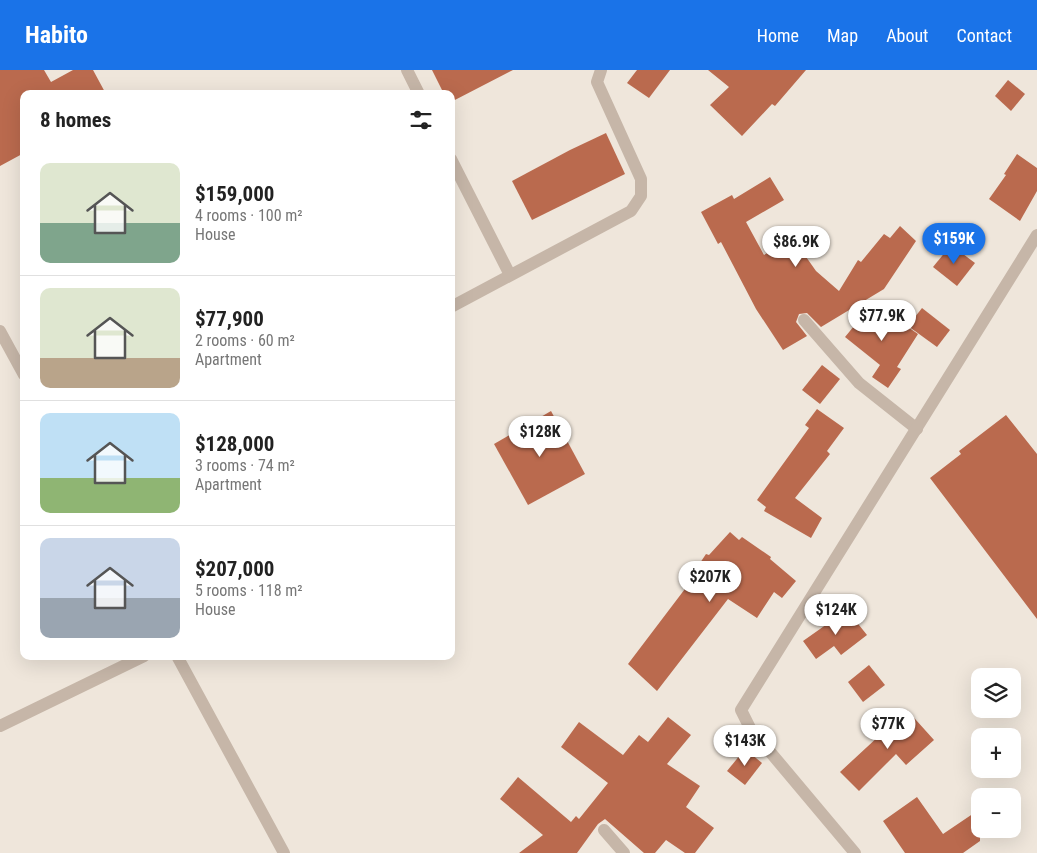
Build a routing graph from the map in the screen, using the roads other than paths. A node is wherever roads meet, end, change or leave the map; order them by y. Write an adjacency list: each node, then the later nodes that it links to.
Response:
1 (407, 70): 3 (street)
2 (602, 70): 6 (street)
3 (417, 90)
4 (455, 166): 6 (street)
5 (1037, 235): 11 (street)
6 (510, 275): 7 (street)
7 (455, 305)
8 (804, 320): 11 (street)
9 (0, 331): 10 (street)
10 (20, 368)
11 (917, 429): 18 (street)
12 (136, 660): 14 (street)
13 (179, 660): 16 (street)
14 (0, 726)
15 (604, 830): 17 (street)
16 (284, 853)
17 (624, 853)
18 (856, 853)

